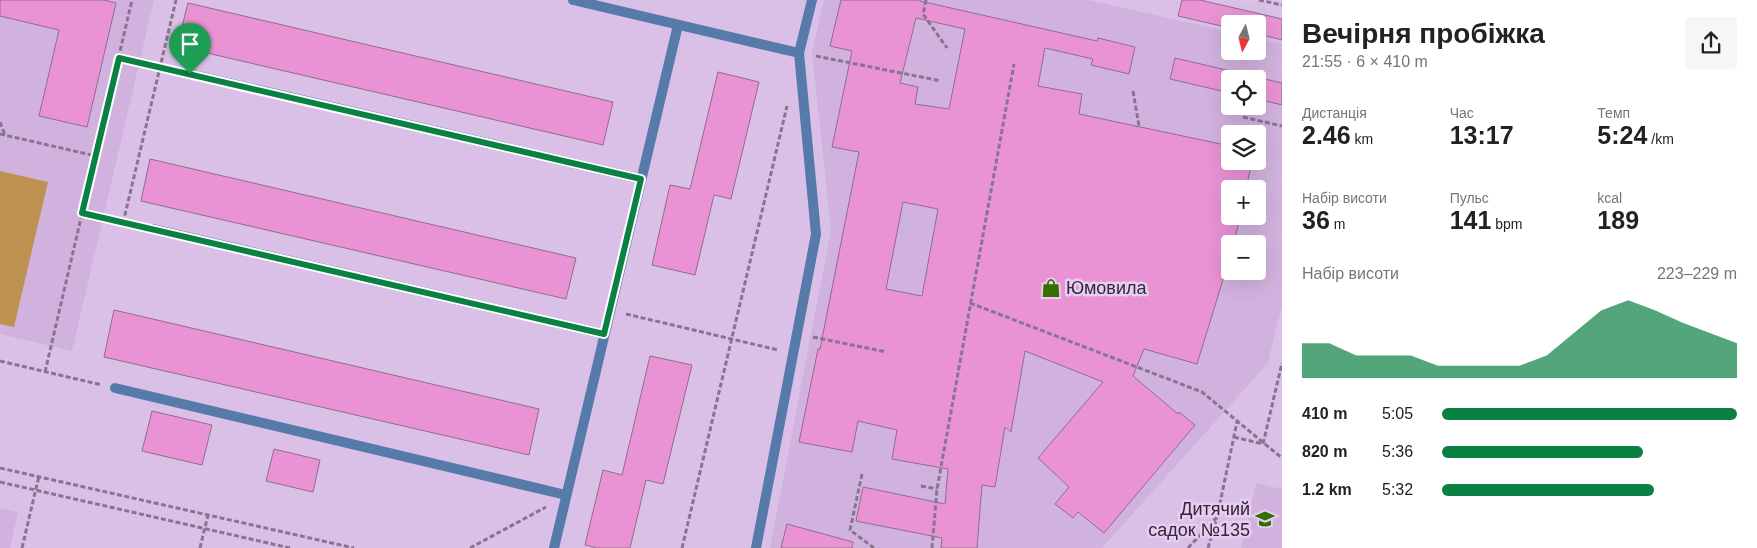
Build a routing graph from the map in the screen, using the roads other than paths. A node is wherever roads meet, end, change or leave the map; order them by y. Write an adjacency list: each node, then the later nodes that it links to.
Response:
1 (573, 0): 3 (lane)
2 (812, 0): 4 (lane)
3 (678, 25): 4 (lane); 6 (lane)
4 (799, 53): 12 (lane)
5 (190, 74): 6 (lane)
6 (641, 179): 8 (lane)
7 (153, 230): 8 (lane)
8 (604, 334): 10 (lane)
9 (115, 388): 10 (lane)
10 (566, 495): 11 (lane)
11 (554, 548)
12 (756, 548)

